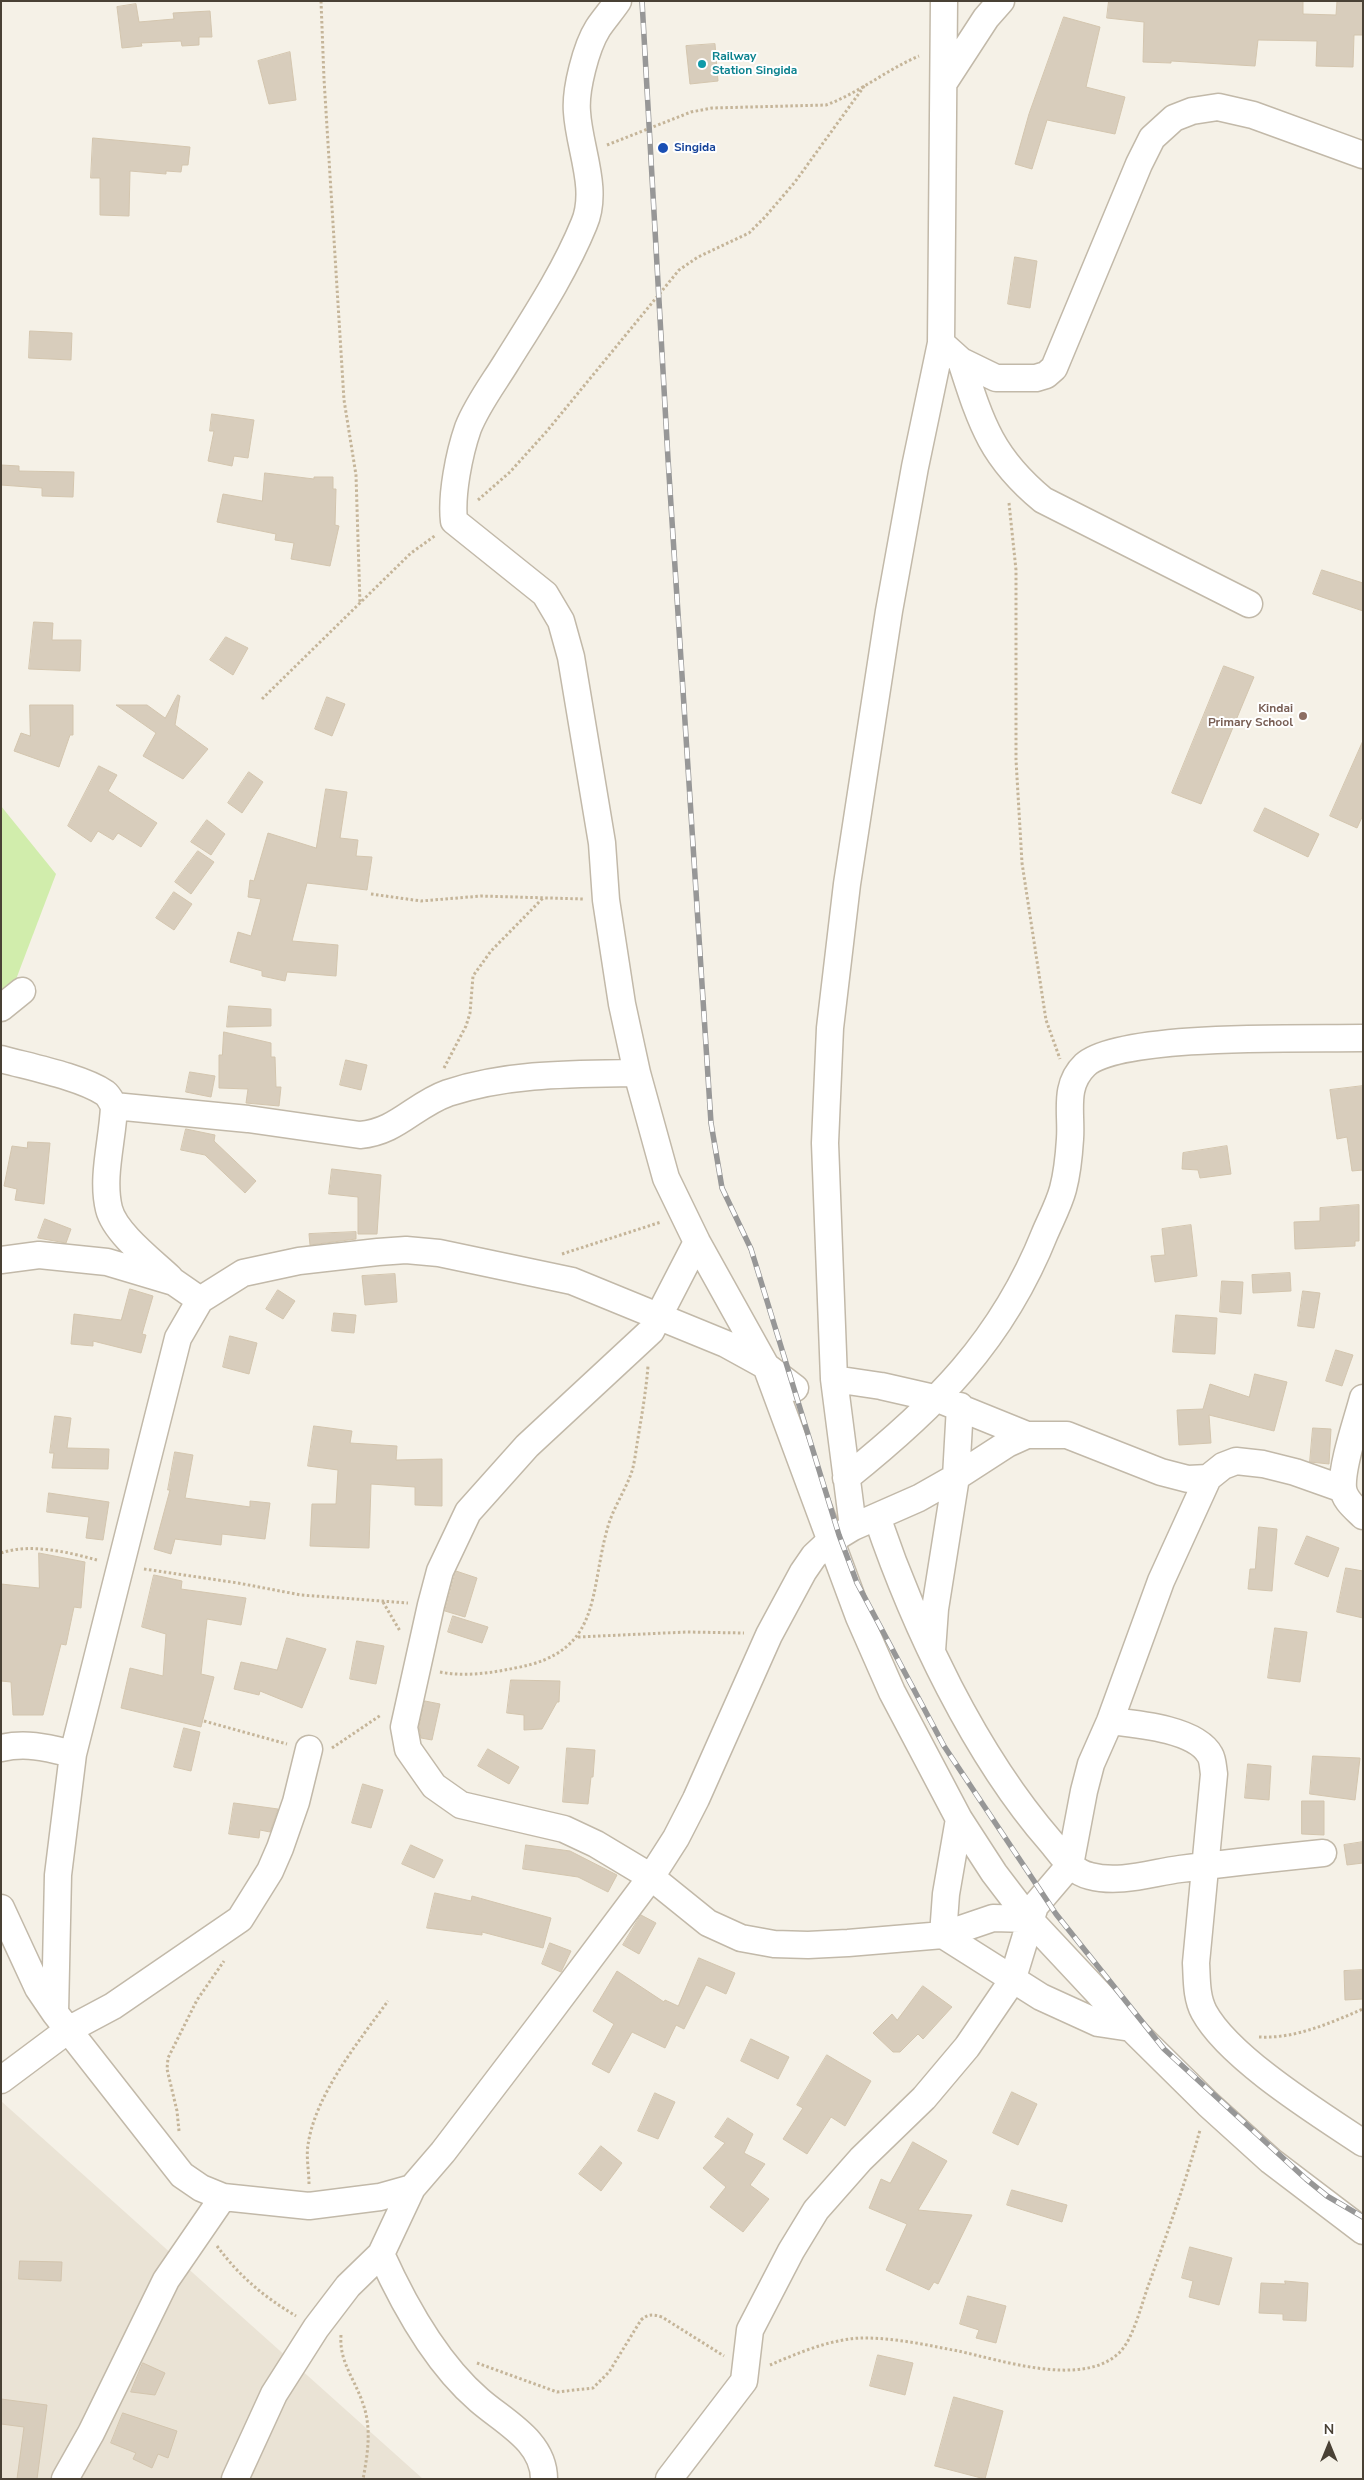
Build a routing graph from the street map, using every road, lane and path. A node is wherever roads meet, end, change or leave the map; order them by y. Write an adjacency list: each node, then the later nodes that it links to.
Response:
1 (321, 1): 14 (path)
2 (618, 1): 9 (street)
3 (944, 1): 5 (street)
4 (1001, 1): 6 (street)
5 (945, 45): 6 (street); 7 (path)
6 (945, 81): 10 (street)
7 (866, 85): 9 (path); 13 (path)
8 (1363, 155): 11 (street)
9 (585, 157): 13 (street)
10 (941, 343): 11 (street); 36 (street)
11 (961, 361): 15 (street)
12 (1009, 498): 25 (path)
13 (454, 522): 14 (path); 19 (street)
14 (360, 604): 16 (path)
15 (1249, 604)
16 (262, 698)
17 (370, 894): 18 (path)
18 (544, 897): 19 (path); 26 (path)
19 (606, 900): 24 (street)
20 (22, 991): 21 (street)
21 (1, 1008)
22 (1363, 1038): 25 (street)
23 (1, 1059): 27 (street)
24 (637, 1074): 26 (street); 28 (street)
25 (1072, 1084): 39 (street)
26 (426, 1102): 27 (street)
27 (114, 1106): 32 (street)
28 (684, 1214): 29 (street); 31 (path)
29 (697, 1242): 34 (street); 35 (street)
30 (1, 1260): 32 (street)
31 (522, 1269): 33 (street); 34 (street)
32 (174, 1282): 33 (street)
33 (200, 1300): 50 (street)
34 (656, 1324): 35 (street); 51 (street); 53 (path)
35 (766, 1366): 37 (street); 48 (street)
36 (834, 1379): 39 (street); 42 (street)
37 (794, 1388)
38 (1363, 1398): 44 (street)
39 (949, 1403): 40 (street); 41 (street); 42 (street)
40 (1027, 1435): 41 (street); 43 (street)
41 (956, 1477): 45 (street); 54 (street)
42 (846, 1478): 47 (street)
43 (1208, 1478): 44 (street); 56 (street)
44 (1343, 1489): 46 (street)
45 (877, 1516): 47 (street); 54 (street)
46 (1363, 1516)
47 (853, 1527): 48 (street)
48 (830, 1541): 52 (street); 60 (street)
49 (1, 1553): 50 (path)
50 (121, 1566): 51 (path); 59 (street)
51 (431, 1605): 55 (street)
52 (769, 1635): 53 (path); 64 (street)
53 (577, 1636): 55 (path)
54 (932, 1651): 62 (street)
55 (417, 1668): 64 (street)
56 (1110, 1721): 62 (street); 63 (street)
57 (1, 1748): 59 (street)
58 (309, 1749): 72 (street)
59 (73, 1754): 72 (street)
60 (959, 1819): 66 (street); 67 (street)
61 (1323, 1853): 63 (street)
62 (1070, 1865): 63 (street); 66 (street)
63 (1207, 1865): 74 (street)
64 (651, 1877): 67 (street); 79 (street)
65 (1, 1908): 72 (street)
66 (1029, 1919): 67 (street); 69 (street); 73 (street)
67 (943, 1935): 69 (street)
68 (227, 1957): 77 (path)
69 (1012, 1981): 73 (street); 88 (street)
70 (388, 2001): 81 (path)
71 (1363, 2009): 74 (path)
72 (62, 2021): 75 (street); 80 (street)
73 (1131, 2028): 76 (street)
74 (1221, 2035): 78 (street)
75 (1, 2080)
76 (1208, 2104): 83 (street); 88 (path)
77 (180, 2136)
78 (1363, 2143)
79 (412, 2188): 81 (street); 84 (street)
80 (223, 2197): 81 (street); 82 (street)
81 (309, 2206)
82 (204, 2222): 85 (path); 89 (street)
83 (1363, 2231)
84 (381, 2254): 85 (street); 92 (street)
85 (316, 2328): 90 (street)
86 (342, 2329): 91 (path)
87 (472, 2361): 88 (path)
88 (746, 2369): 93 (street)
89 (65, 2479)
90 (234, 2479)
91 (363, 2479)
92 (544, 2479)
93 (669, 2479)

